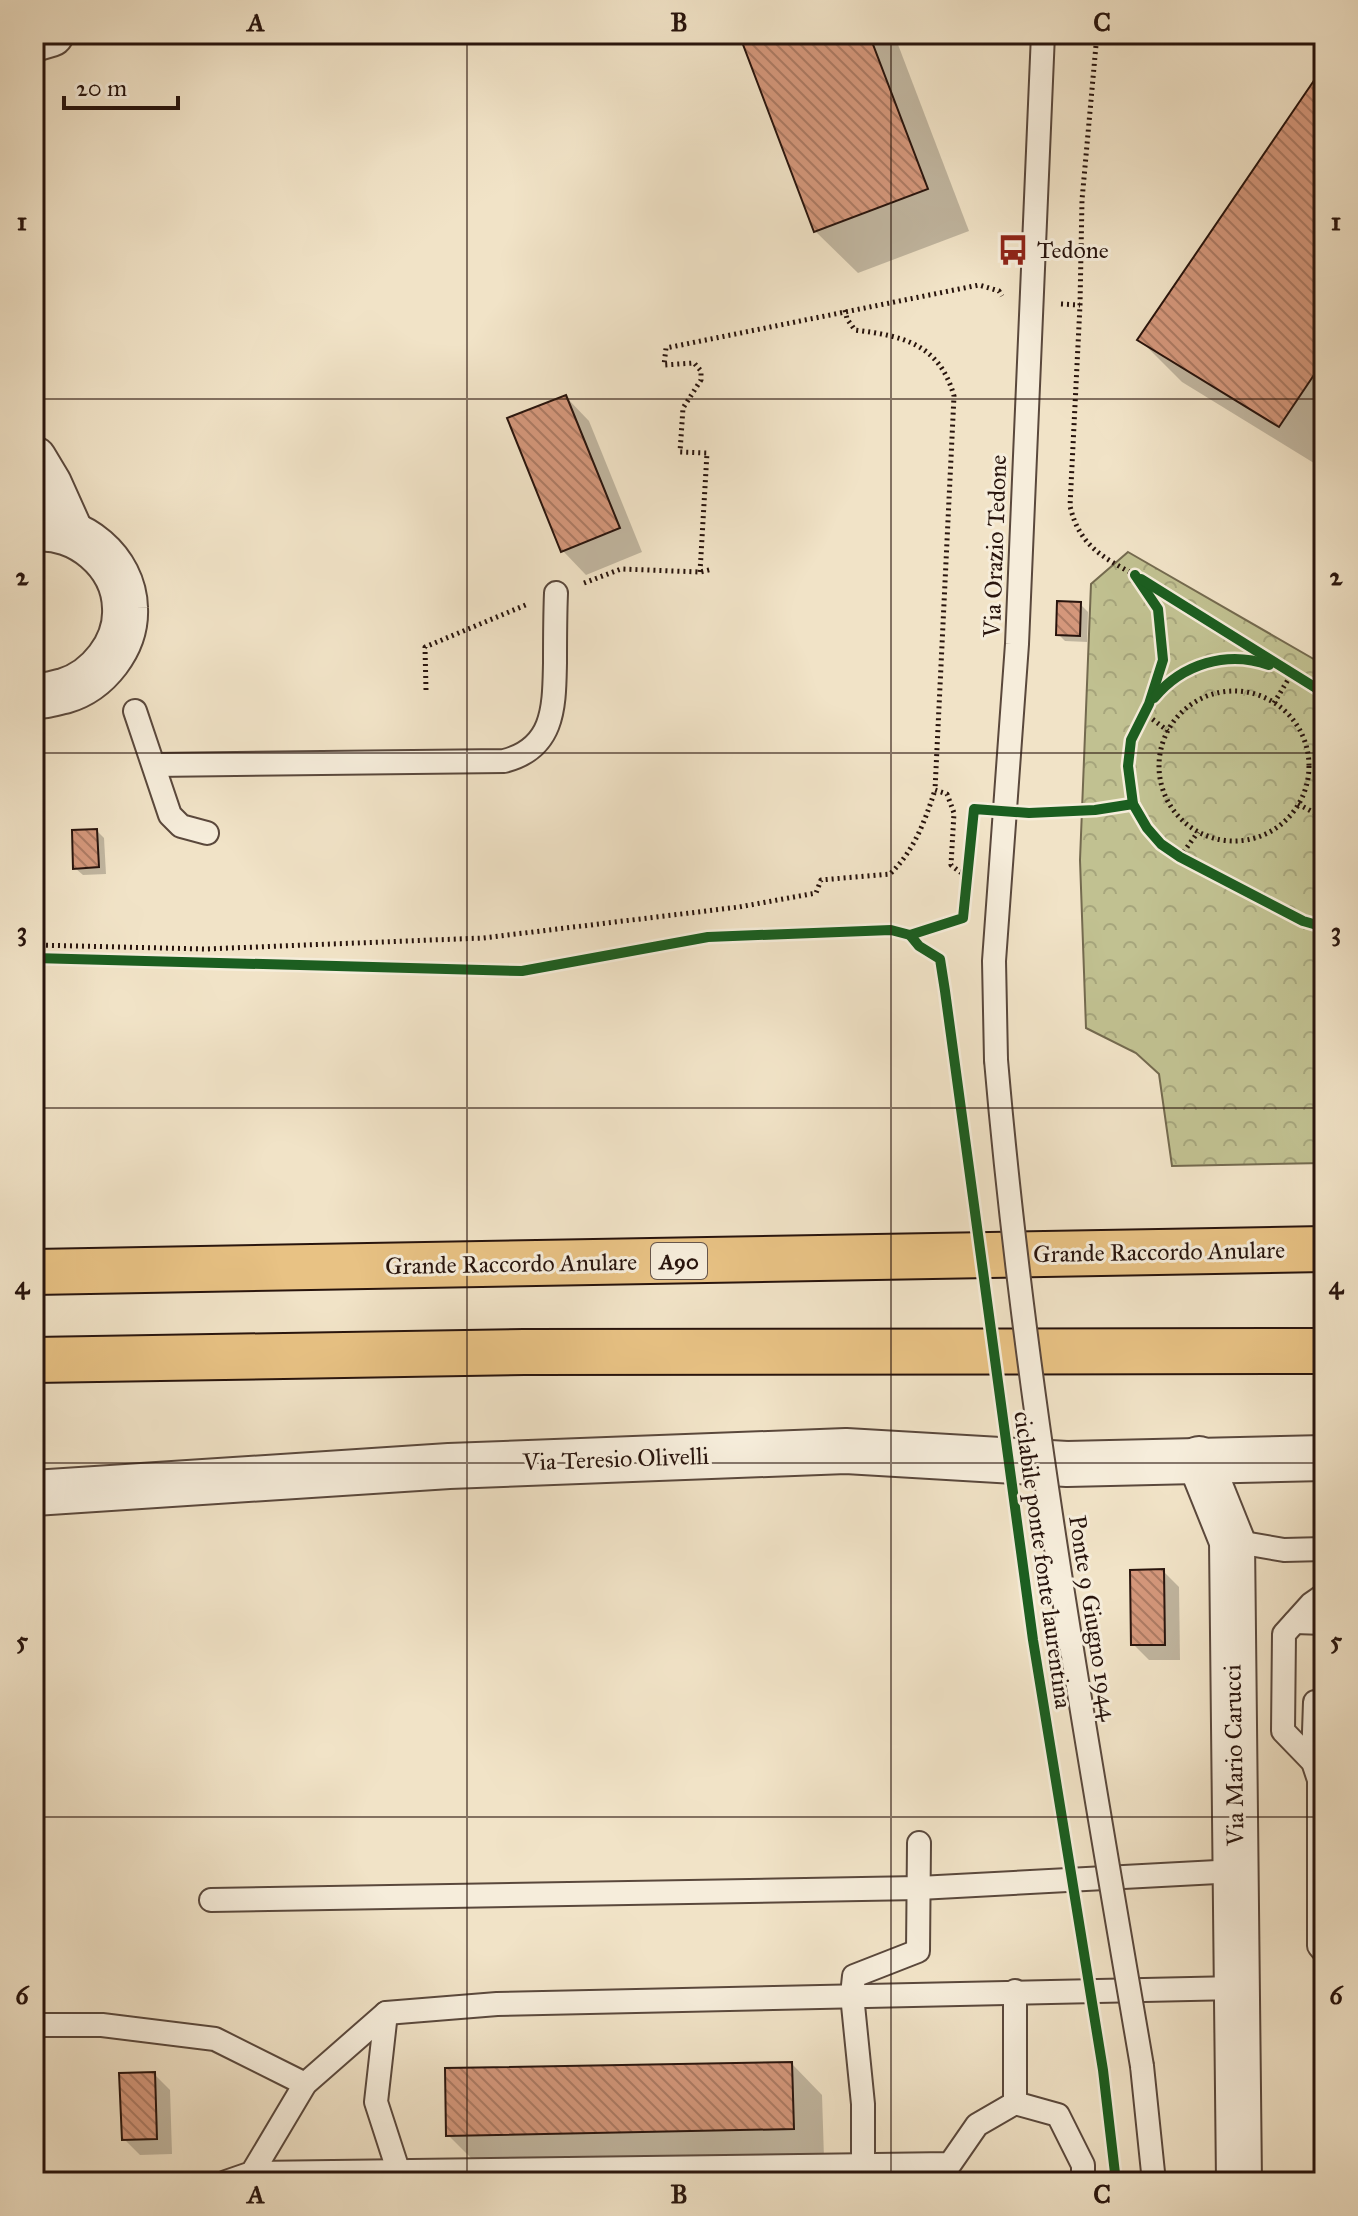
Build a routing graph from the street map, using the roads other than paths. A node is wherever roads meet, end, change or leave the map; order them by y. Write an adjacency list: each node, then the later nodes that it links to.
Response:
1 (1043, 34): 9 (lane, Via Orazio Tedone)
2 (34, 459): 3 (street)
3 (52, 531): 5 (street)
4 (554, 593): 7 (lane)
5 (34, 695)
6 (135, 711): 7 (lane)
7 (154, 765): 8 (lane)
8 (207, 833)
9 (996, 1060): 45 (lane, Ponte 9 Giugno 1944, bridge)
10 (1324, 1249): 11 (highway, Grande Raccordo Anulare / A90)
11 (34, 1272)
12 (1324, 1351): 13 (highway)
13 (34, 1360)
14 (1324, 1458): 15 (street)
15 (1199, 1459): 16 (street, Via Teresio Olivelli); 17 (street, Via Mario Carucci)
16 (34, 1493)
17 (1232, 1541): 18 (lane); 26 (street, Via Mario Carucci)
18 (1324, 1549)
19 (1324, 1595): 20 (lane)
20 (1295, 1622): 21 (lane); 23 (lane)
21 (1324, 1623)
22 (1324, 1702): 23 (lane)
23 (1318, 1774): 25 (lane)
24 (919, 1843): 27 (lane)
25 (1322, 1861): 29 (lane)
26 (1236, 1871): 27 (lane); 30 (street, Via Mario Carucci)
27 (919, 1888): 28 (lane); 32 (lane)
28 (211, 1900)
29 (1324, 1952)
30 (1237, 1988): 31 (lane); 46 (street, Via Mario Carucci)
31 (1015, 1991): 32 (lane); 36 (lane)
32 (852, 1995): 33 (lane); 39 (lane)
33 (386, 2013): 35 (lane); 42 (lane)
34 (34, 2025): 35 (lane)
35 (305, 2084): 41 (lane)
36 (1015, 2103): 37 (lane); 44 (lane)
37 (950, 2173): 39 (lane)
38 (773, 2174): 39 (lane); 40 (lane)
39 (863, 2174)
40 (582, 2176): 42 (lane)
41 (252, 2178): 42 (lane); 43 (lane)
42 (399, 2178)
43 (226, 2182)
44 (1083, 2182)
45 (1154, 2182)
46 (1239, 2182)

